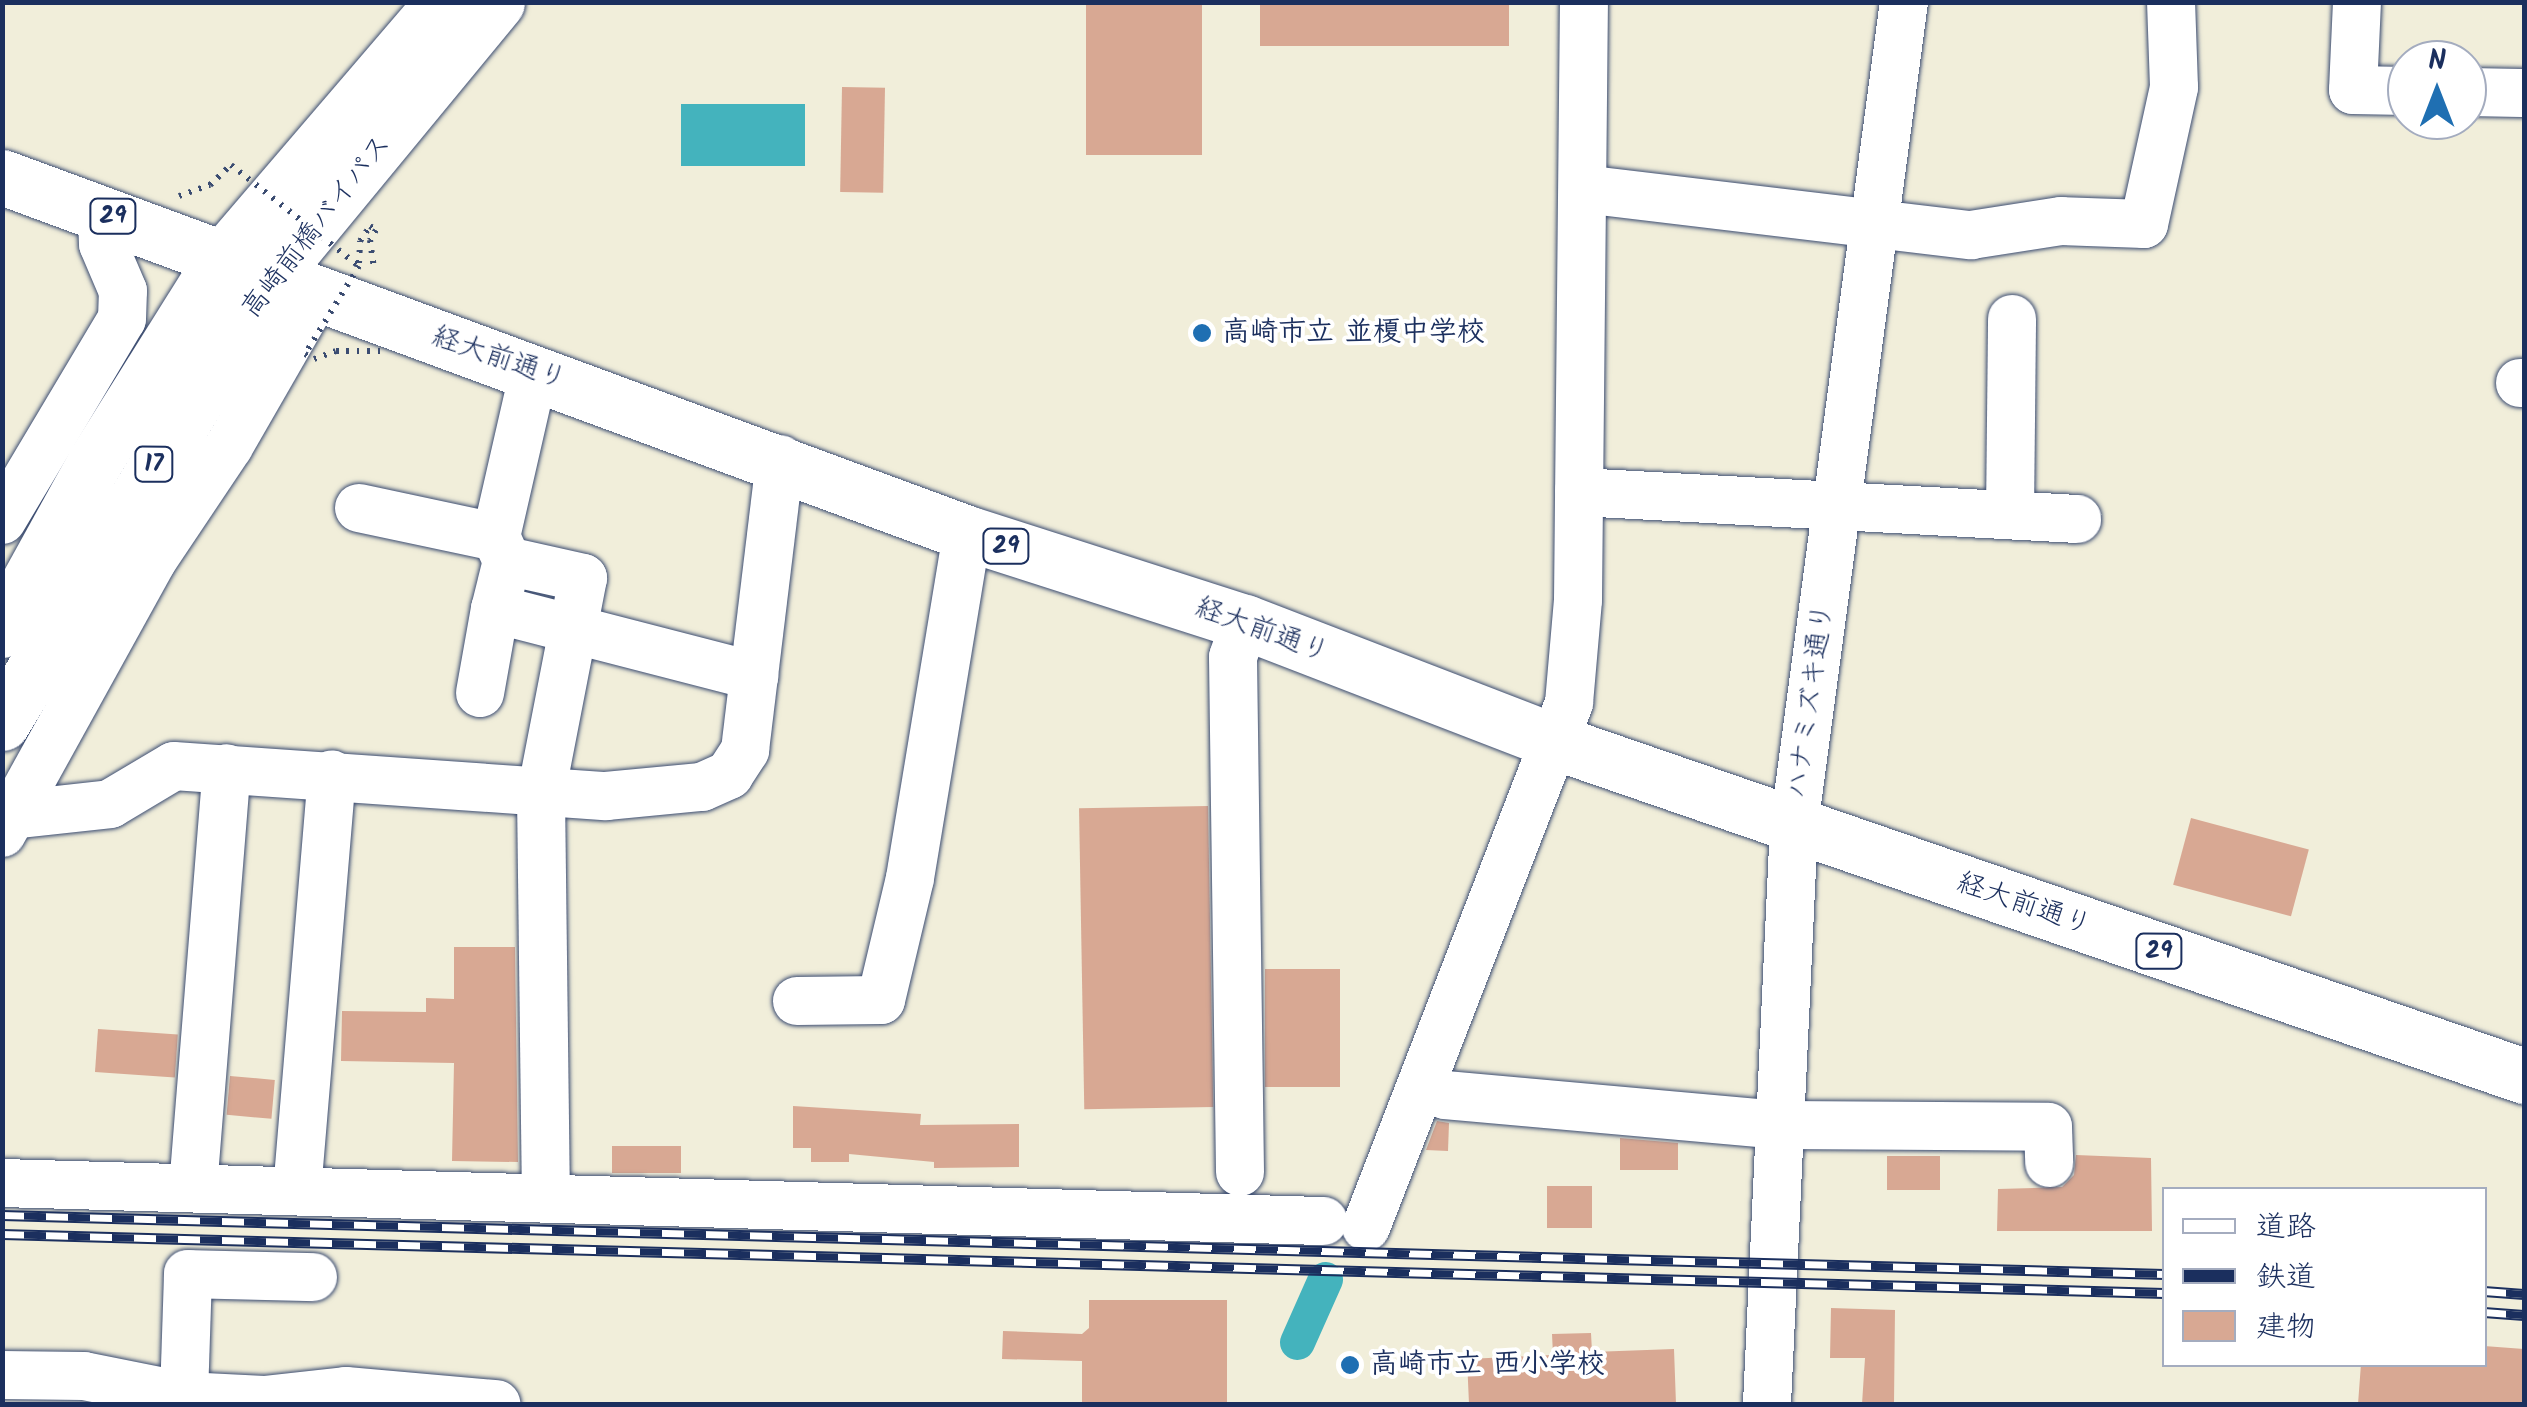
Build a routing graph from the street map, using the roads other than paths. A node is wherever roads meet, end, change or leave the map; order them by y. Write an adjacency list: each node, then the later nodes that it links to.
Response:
1 (443, 2): 14 (main road, 高崎前橋バイパス / 17)
2 (498, 2): 14 (main road, 高崎前橋バイパス / 17)
3 (1584, 2): 11 (street)
4 (1904, 2): 13 (street, ハナミズキ通り)
5 (2171, 2): 13 (street)
6 (2357, 2): 7 (street)
7 (2387, 91)
8 (2487, 93): 9 (street)
9 (2524, 94)
10 (2, 177): 12 (main road, 経大前通り / 29)
11 (1583, 188): 13 (street); 18 (street)
12 (102, 212): 14 (main road, 経大前通り / 29); 23 (street)
13 (1875, 223): 19 (street, ハナミズキ通り)
14 (291, 276): 16 (main road, 経大前通り / 29); 28 (main road, 高崎前橋バイパス / 17); 32 (main road, 高崎前橋バイパス / 17); 37 (street)
15 (2012, 320): 21 (street)
16 (534, 371): 17 (main road, 経大前通り / 29); 25 (street)
17 (780, 459): 24 (main road, 経大前通り / 29); 30 (street)
18 (1579, 492): 19 (street); 33 (street)
19 (1837, 505): 21 (street); 38 (street, ハナミズキ通り)
20 (359, 508): 25 (street)
21 (2010, 515): 22 (street)
22 (2077, 518)
23 (2, 520)
24 (967, 533): 27 (main road, 経大前通り / 29); 39 (street)
25 (502, 549): 26 (street); 29 (street)
26 (495, 610): 29 (street); 31 (street)
27 (1245, 622): 33 (main road, 経大前通り / 29); 44 (street)
28 (2, 630)
29 (576, 631): 30 (street); 36 (street)
30 (756, 676): 36 (street)
31 (480, 693)
32 (2, 723)
33 (1558, 742): 38 (main road, 経大前通り / 29); 41 (street)
34 (228, 768): 35 (street); 37 (street); 46 (street)
35 (332, 774): 36 (street); 47 (street)
36 (540, 794): 48 (street)
37 (5, 822)
38 (1794, 826): 40 (main road, 経大前通り / 29); 42 (street, ハナミズキ通り)
39 (797, 1001)
40 (2524, 1076)
41 (1424, 1086): 42 (street); 48 (street)
42 (1782, 1125): 43 (street); 54 (street, ハナミズキ通り)
43 (2048, 1145)
44 (1240, 1172)
45 (2, 1182): 46 (street)
46 (193, 1188): 47 (street)
47 (298, 1191): 48 (street)
48 (546, 1200)
49 (313, 1276): 51 (street)
50 (2, 1374): 51 (street)
51 (184, 1396): 52 (street)
52 (436, 1403): 53 (street)
53 (496, 1404)
54 (1767, 1404)

